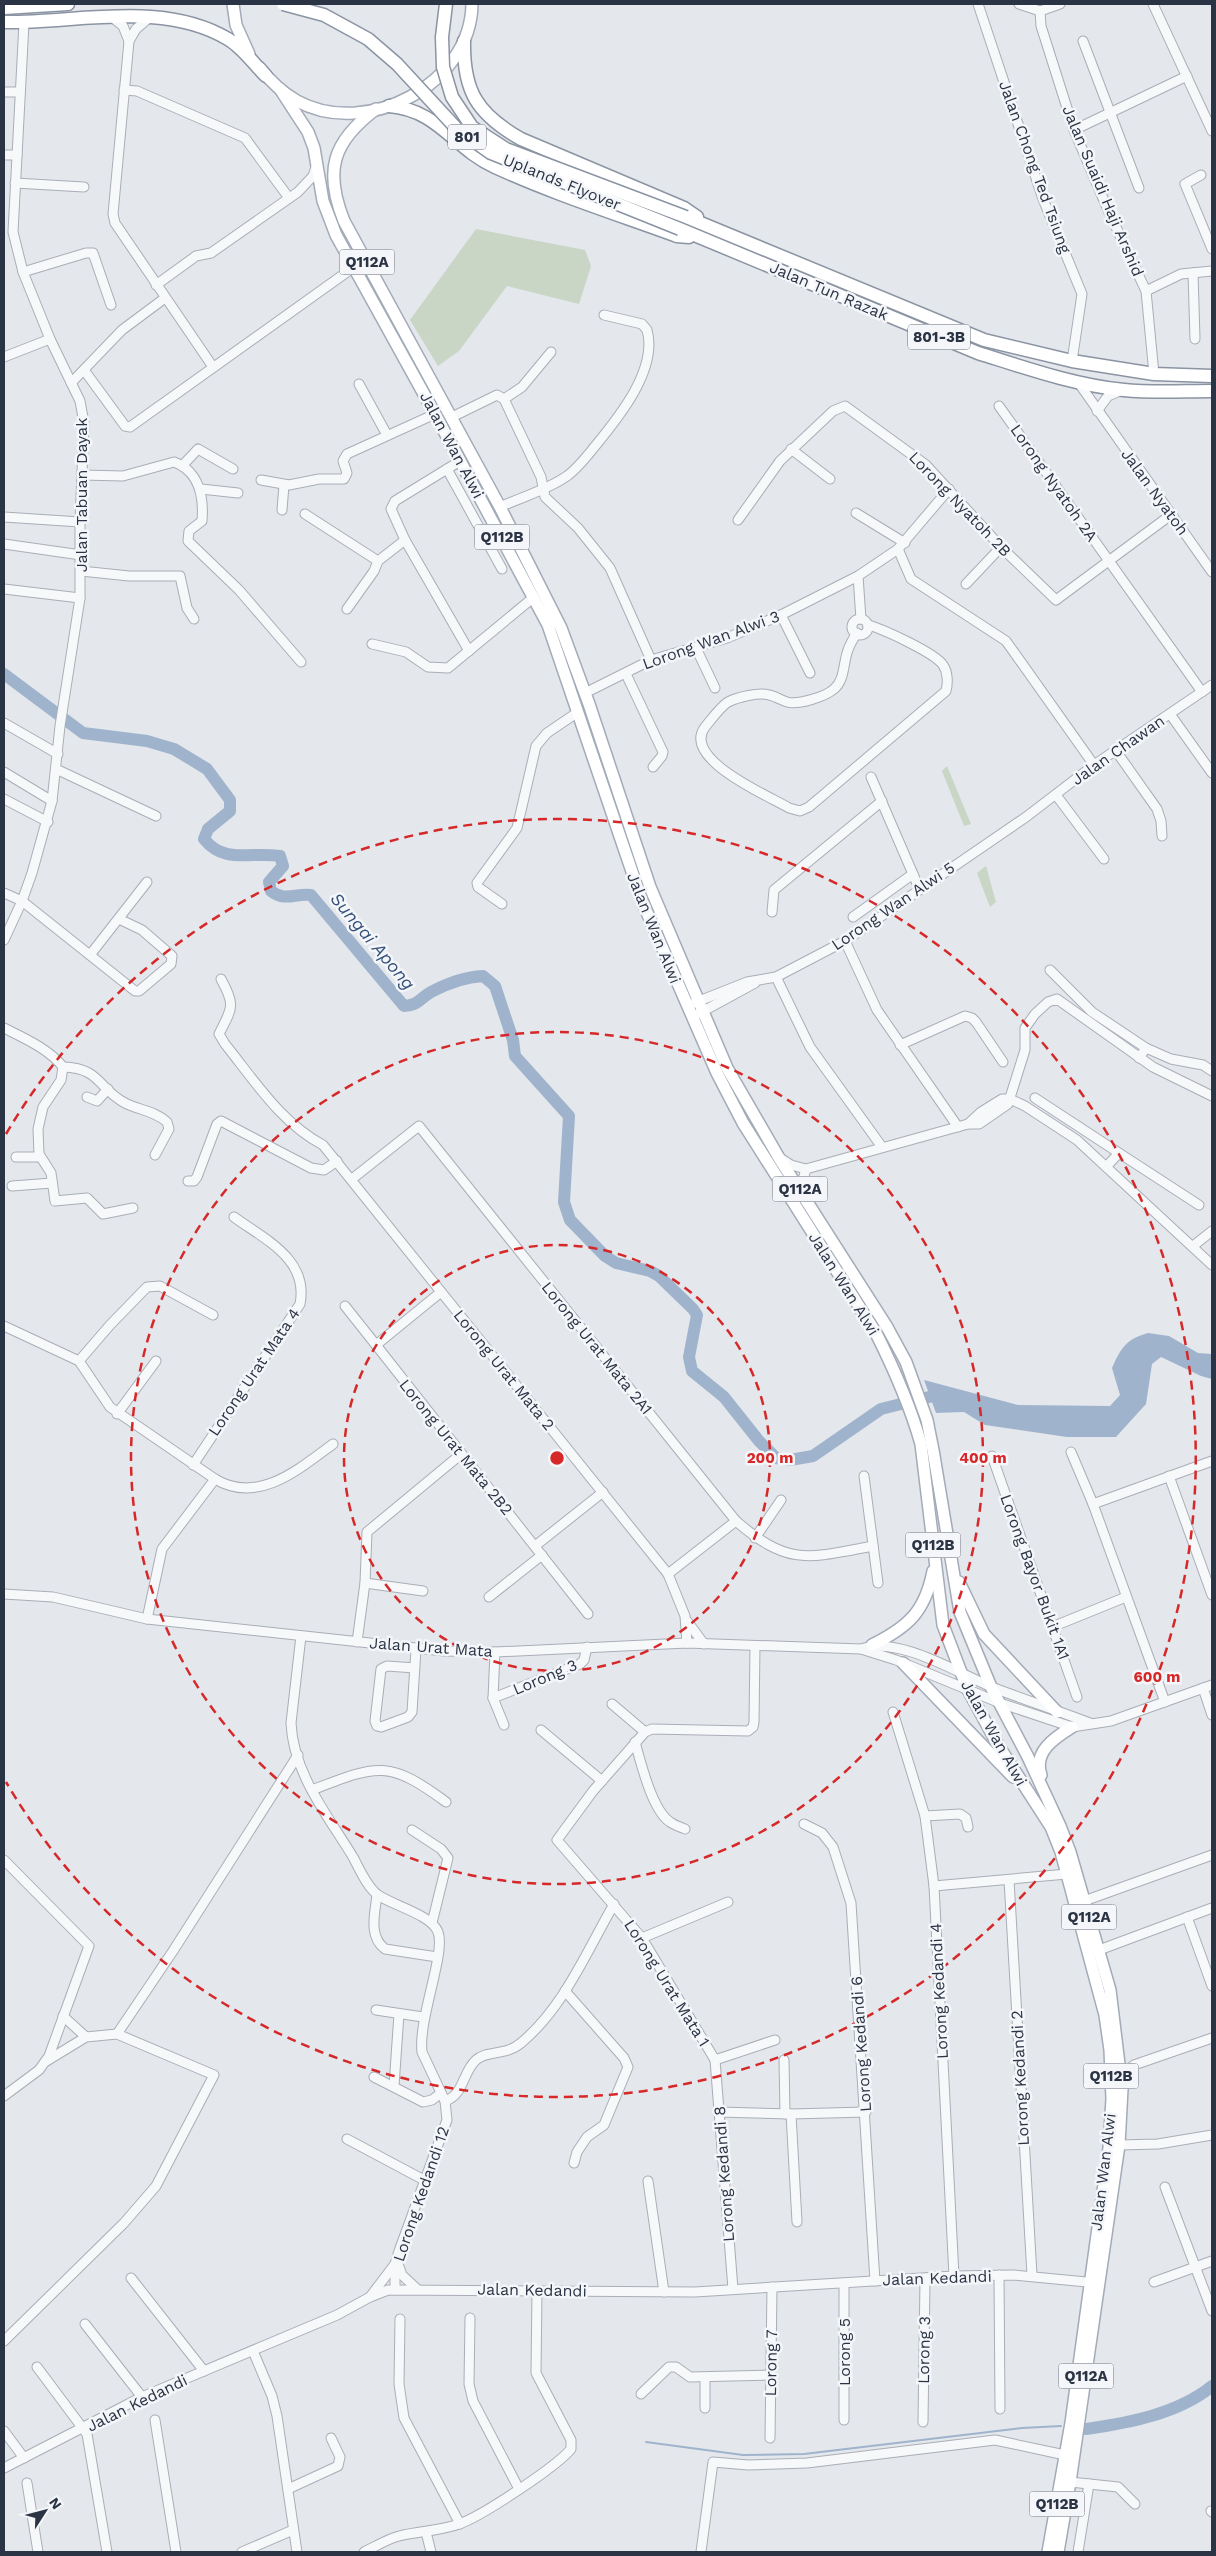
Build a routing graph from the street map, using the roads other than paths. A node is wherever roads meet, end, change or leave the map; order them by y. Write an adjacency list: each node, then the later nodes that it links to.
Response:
1 (68, 4): 10 (highway)
2 (232, 4): 19 (main road)
3 (283, 4): 41 (highway, Uplands Flyover / 801, bridge)
4 (446, 4): 40 (highway, Uplands Flyover / 801, bridge)
5 (472, 4): 17 (main road)
6 (978, 4): 59 (street, Jalan Chong Ted Tsiung)
7 (1019, 4): 11 (street)
8 (1060, 4): 11 (street)
9 (1152, 4): 20 (street)
10 (4, 8)
11 (1040, 11): 28 (street, Jalan Suaidi Haji Arshid)
12 (152, 16): 13 (highway); 16 (street); 19 (highway)
13 (113, 18): 15 (highway); 16 (street)
14 (4, 22): 15 (highway)
15 (24, 23): 24 (street, Jalan Tabuan Dayak)
16 (129, 40): 22 (street)
17 (464, 41): 25 (main road); 42 (highway)
18 (1083, 41): 27 (street)
19 (266, 76): 21 (main road)
20 (1187, 76): 27 (street); 29 (street)
21 (280, 89): 26 (main road); 32 (main road, Jalan Wan Alwi / Q112B)
22 (124, 90): 38 (street); 50 (street)
23 (4, 92): 24 (street)
24 (20, 92): 31 (street, Jalan Tabuan Dayak)
25 (389, 106): 26 (main road); 44 (highway)
26 (376, 109): 73 (main road, Jalan Wan Alwi / Q112A)
27 (1110, 115): 28 (street); 36 (street)
28 (1074, 130): 51 (street, Jalan Suaidi Haji Arshid)
29 (1212, 131)
30 (4, 155): 31 (street)
31 (17, 155): 34 (street, Jalan Tabuan Dayak)
32 (317, 164): 37 (street); 39 (main road, Jalan Wan Alwi / Q112B)
33 (1201, 175): 45 (street)
34 (15, 183): 35 (street); 43 (street, Jalan Tabuan Dayak)
35 (84, 187)
36 (1139, 188)
37 (298, 192): 38 (street); 39 (street)
38 (289, 198): 50 (street)
39 (323, 201): 46 (main road, Jalan Wan Alwi / Q112B)
40 (686, 216): 42 (highway, Jalan Tun Razak)
41 (680, 229): 44 (highway, Jalan Tun Razak / 801-3B)
42 (715, 229): 59 (highway, Jalan Tun Razak)
43 (8, 233): 48 (street, Jalan Tabuan Dayak)
44 (706, 240): 64 (highway, Jalan Tun Razak / 801-3B)
45 (1212, 248)
46 (354, 268): 60 (street); 72 (main road, Jalan Wan Alwi / Q112B)
47 (1212, 271): 49 (street)
48 (23, 272): 53 (street); 55 (street, Jalan Tabuan Dayak)
49 (1193, 273): 51 (street); 56 (street)
50 (156, 285): 52 (street)
51 (1146, 291): 62 (street, Jalan Suaidi Haji Arshid)
52 (165, 298): 60 (street); 61 (street)
53 (111, 305)
54 (604, 315): 84 (street)
55 (50, 339): 58 (street); 65 (street, Jalan Tabuan Dayak)
56 (1195, 339)
57 (551, 352): 69 (street)
58 (4, 357)
59 (1072, 361): 62 (highway, Jalan Tun Razak)
60 (213, 367): 61 (street)
61 (84, 370): 65 (street)
62 (1154, 374): 63 (highway, Jalan Tun Razak)
63 (1212, 376)
64 (1078, 382): 67 (highway, Jalan Tun Razak / 801-3B); 71 (street, Jalan Nyatoh)
65 (71, 383): 80 (street, Jalan Tabuan Dayak)
66 (359, 384): 74 (street)
67 (1124, 390): 68 (highway, Jalan Tun Razak / 801-3B); 71 (street)
68 (1212, 391)
69 (504, 399): 73 (street); 84 (street)
70 (999, 406): 102 (street, Lorong Nyatoh 2A)
71 (1097, 412): 92 (street, Jalan Nyatoh)
72 (435, 414): 74 (street); 76 (main road, Jalan Wan Alwi / Q112B)
73 (452, 417): 88 (main road, Jalan Wan Alwi / Q112A)
74 (387, 435): 83 (street)
75 (791, 449): 81 (street); 86 (street, Lorong Nyatoh 2B); 94 (street)
76 (460, 461): 79 (street); 109 (main road, Jalan Wan Alwi / Q112B)
77 (182, 466): 78 (street); 80 (street); 85 (street)
78 (233, 468)
79 (447, 469): 96 (street); 103 (street)
80 (82, 475): 95 (street, Jalan Tabuan Dayak)
81 (830, 479)
82 (261, 480): 83 (street)
83 (284, 485): 89 (street)
84 (543, 488): 88 (street); 118 (street)
85 (202, 489): 87 (street); 119 (street)
86 (949, 490): 98 (street, Lorong Wan Alwi 3); 99 (street, Lorong Nyatoh 2B)
87 (238, 493)
88 (500, 507): 125 (main road, Jalan Wan Alwi / Q112A)
89 (282, 510)
90 (856, 513): 98 (street)
91 (305, 514): 101 (street)
92 (1172, 514): 102 (street); 105 (street, Jalan Nyatoh)
93 (4, 517): 95 (street)
94 (738, 520)
95 (80, 522): 100 (street, Jalan Tabuan Dayak)
96 (405, 540): 101 (street); 117 (street)
97 (4, 544): 100 (street)
98 (902, 546): 106 (street, Lorong Wan Alwi 3); 131 (street)
99 (1001, 546): 102 (street, Lorong Nyatoh 2B); 107 (street)
100 (80, 555): 104 (street, Jalan Tabuan Dayak)
101 (378, 561): 111 (street)
102 (1109, 561): 124 (street, Lorong Nyatoh 2A)
103 (502, 569)
104 (81, 571): 110 (street, Jalan Tabuan Dayak); 113 (street)
105 (1212, 572)
106 (858, 576): 112 (street, Lorong Wan Alwi 3); 114 (street)
107 (966, 584)
108 (4, 589): 110 (street)
109 (534, 597): 117 (street); 126 (main road, Jalan Wan Alwi / Q112B)
110 (80, 598): 130 (street, Jalan Tabuan Dayak)
111 (347, 609)
112 (781, 615): 116 (street, Lorong Wan Alwi 3); 120 (street)
113 (194, 619)
114 (864, 622): 114 (street)
115 (372, 644): 117 (street)
116 (696, 648): 118 (street, Lorong Wan Alwi 3); 123 (street)
117 (469, 651)
118 (651, 660): 121 (street, Lorong Wan Alwi 3)
119 (301, 662)
120 (810, 673)
121 (626, 674): 125 (street, Lorong Wan Alwi 3); 132 (street)
122 (1212, 685): 124 (street, Jalan Chawan)
123 (715, 688)
124 (1202, 692): 127 (street, Jalan Chawan)
125 (585, 693): 162 (main road, Jalan Wan Alwi / Q112A)
126 (578, 712): 151 (street); 161 (main road, Jalan Wan Alwi / Q112B)
127 (1170, 714): 129 (street, Jalan Chawan); 135 (street)
128 (4, 723): 130 (street)
129 (1116, 751): 131 (street, Jalan Chawan); 144 (street)
130 (58, 754): 133 (street, Jalan Tabuan Dayak)
131 (1094, 765): 137 (street, Jalan Chawan)
132 (653, 767)
133 (56, 770): 139 (street, Jalan Tabuan Dayak); 141 (street)
134 (4, 772): 139 (street)
135 (1212, 773)
136 (871, 777): 140 (street)
137 (1056, 795): 142 (street, Jalan Chawan); 145 (street)
138 (4, 799): 143 (street)
139 (52, 801): 143 (street, Jalan Tabuan Dayak)
140 (882, 801): 146 (street); 152 (street)
141 (156, 816)
142 (1026, 817): 148 (street, Lorong Wan Alwi 5)
143 (48, 822): 150 (street, Jalan Tabuan Dayak)
144 (1162, 836)
145 (1104, 859)
146 (913, 874): 148 (street); 153 (street)
147 (147, 882): 154 (street)
148 (919, 888): 156 (street, Lorong Wan Alwi 5)
149 (4, 893): 150 (street)
150 (22, 901): 155 (street, Jalan Tabuan Dayak); 157 (street)
151 (502, 904)
152 (772, 912)
153 (853, 916)
154 (119, 919): 157 (street); 157 (street)
155 (4, 940)
156 (844, 941): 159 (street, Lorong Wan Alwi 5); 165 (street)
157 (90, 955)
158 (1050, 970): 166 (street)
159 (776, 977): 162 (street, Lorong Wan Alwi 5); 177 (street)
160 (221, 979): 183 (street, Lorong Urat Mata 2)
161 (686, 1005): 162 (street, Lorong Wan Alwi 5); 163 (main road, Jalan Wan Alwi / Q112B)
162 (701, 1006): 163 (street, Lorong Wan Alwi 5); 182 (main road, Jalan Wan Alwi / Q112A)
163 (692, 1017): 222 (main road, Jalan Wan Alwi / Q112B)
164 (4, 1028): 169 (street)
165 (900, 1045): 168 (street); 176 (street)
166 (1146, 1048): 167 (street); 170 (street)
167 (1140, 1058): 173 (street); 175 (street)
168 (1003, 1062)
169 (63, 1067): 171 (street); 181 (street)
170 (1212, 1071)
171 (108, 1089): 172 (street); 179 (street)
172 (87, 1096)
173 (1212, 1096)
174 (1035, 1098): 178 (street)
175 (1010, 1099): 176 (street); 184 (street)
176 (958, 1127): 177 (street)
177 (882, 1147): 185 (street)
178 (1119, 1153): 184 (street); 191 (street)
179 (155, 1154)
180 (16, 1157): 181 (street)
181 (40, 1157): 188 (street)
182 (779, 1158): 185 (street); 190 (main road, Jalan Wan Alwi / Q112A)
183 (337, 1161): 186 (street, Lorong Urat Mata 2); 187 (street)
184 (1106, 1168): 195 (street)
185 (806, 1169): 190 (street)
186 (352, 1179): 197 (street, Lorong Urat Mata 2); 217 (street, Lorong Urat Mata 2A1)
187 (188, 1181)
188 (52, 1183): 189 (street); 192 (street)
189 (12, 1186)
190 (800, 1190): 223 (main road, Jalan Wan Alwi / Q112A)
191 (1199, 1205)
192 (134, 1208)
193 (234, 1217): 210 (street, Lorong Urat Mata 4)
194 (1212, 1231): 195 (street)
195 (1192, 1246): 196 (street)
196 (1212, 1265)
197 (441, 1292): 201 (street); 214 (street, Lorong Urat Mata 2)
198 (345, 1306): 201 (street, Lorong Urat Mata 2B2)
199 (213, 1315): 202 (street)
200 (4, 1326): 202 (street)
201 (376, 1345): 207 (street, Lorong Urat Mata 2B2)
202 (79, 1361): 204 (street)
203 (156, 1361): 204 (street)
204 (118, 1414): 210 (street)
205 (333, 1444): 213 (street)
206 (1071, 1452): 216 (street)
207 (460, 1455): 219 (street, Lorong Urat Mata 2B2); 225 (street)
208 (992, 1456): 235 (street, Lorong Bayor Bukit 1A1)
209 (1212, 1461): 212 (street)
210 (193, 1465): 213 (street)
211 (864, 1476): 220 (street)
212 (1169, 1476): 216 (street); 229 (street)
213 (215, 1479): 233 (street)
214 (603, 1492): 219 (street); 224 (street, Lorong Urat Mata 2)
215 (781, 1500): 218 (street)
216 (1093, 1504): 231 (street)
217 (736, 1521): 218 (street, Lorong Urat Mata 2A1); 224 (street)
218 (755, 1538): 220 (street, Lorong Urat Mata 2A1)
219 (535, 1546): 221 (street, Lorong Urat Mata 2B2)
220 (873, 1546): 226 (street)
221 (542, 1556): 230 (street); 232 (street, Lorong Urat Mata 2B2)
222 (935, 1562): 242 (main road); 247 (main road, Jalan Wan Alwi / Q112B)
223 (952, 1564): 249 (main road, Jalan Wan Alwi / Q112A); 258 (main road)
224 (668, 1574): 234 (street, Lorong Urat Mata 2)
225 (365, 1583): 227 (street); 237 (street)
226 (878, 1583)
227 (423, 1591)
228 (4, 1594): 233 (street, Jalan Urat Mata)
229 (1212, 1595)
230 (490, 1597)
231 (1126, 1597): 235 (street); 254 (street)
232 (588, 1614)
233 (147, 1619): 236 (street, Jalan Urat Mata)
234 (686, 1621): 238 (street, Lorong Urat Mata 2); 239 (street)
235 (1052, 1627): 252 (street, Lorong Bayor Bukit 1A1)
236 (302, 1636): 237 (street, Jalan Urat Mata); 266 (street)
237 (357, 1642): 243 (street, Jalan Urat Mata)
238 (687, 1643): 239 (street, Jalan Urat Mata); 241 (street, Jalan Urat Mata)
239 (704, 1644): 240 (street, Jalan Urat Mata)
240 (755, 1646): 242 (street, Jalan Urat Mata); 264 (street)
241 (587, 1647): 244 (street, Jalan Urat Mata); 253 (street, Lorong 3)
242 (867, 1647): 245 (street); 247 (street)
243 (416, 1649): 244 (street, Jalan Urat Mata); 246 (street)
244 (495, 1652): 253 (street, Lorong 3)
245 (903, 1663): 250 (street); 268 (main road)
246 (415, 1668): 246 (street)
247 (960, 1672): 249 (street); 250 (main road, Jalan Wan Alwi / Q112B)
248 (1212, 1685): 251 (street)
249 (991, 1687): 255 (main road, Jalan Wan Alwi / Q112A); 258 (street)
250 (966, 1688): 255 (street); 268 (main road, Jalan Wan Alwi / Q112B)
251 (1202, 1688): 254 (street); 259 (street)
252 (1077, 1697)
253 (493, 1698): 261 (street, Lorong 3)
254 (1165, 1702): 260 (street)
255 (1000, 1703): 262 (street); 271 (main road, Jalan Wan Alwi / Q112A)
256 (612, 1704): 264 (street)
257 (894, 1712): 272 (street, Lorong Kedandi 4)
258 (1057, 1712): 260 (street)
259 (1212, 1715)
260 (1090, 1724): 262 (street)
261 (504, 1725)
262 (1072, 1727): 271 (main road)
263 (540, 1730): 267 (street)
264 (644, 1732): 265 (street, Lorong Urat Mata 1)
265 (635, 1742): 267 (street, Lorong Urat Mata 1); 275 (street)
266 (298, 1755): 269 (street); 298 (street)
267 (602, 1781): 285 (street, Lorong Urat Mata 1)
268 (1022, 1785): 279 (main road, Jalan Wan Alwi / Q112B)
269 (312, 1790): 270 (street); 282 (street)
270 (446, 1802)
271 (1049, 1802): 283 (main road, Jalan Wan Alwi / Q112A)
272 (925, 1816): 274 (street); 281 (street, Lorong Kedandi 4)
273 (804, 1824): 311 (street, Lorong Kedandi 6)
274 (968, 1827)
275 (685, 1829)
276 (412, 1830): 288 (street)
277 (1212, 1855): 283 (street)
278 (4, 1860): 296 (street)
279 (1067, 1874): 280 (street); 330 (main road, Jalan Wan Alwi / Q112B)
280 (1009, 1880): 281 (street); 325 (street, Lorong Kedandi 2)
281 (934, 1886): 326 (street, Lorong Kedandi 4)
282 (377, 1894): 288 (street); 291 (street)
283 (1084, 1901): 290 (main road, Jalan Wan Alwi / Q112A)
284 (728, 1902): 289 (street)
285 (614, 1904): 289 (street, Lorong Urat Mata 1); 293 (street)
286 (1212, 1908): 287 (street)
287 (1187, 1917): 290 (street); 292 (street)
288 (432, 1923): 291 (street)
289 (642, 1938): 302 (street, Lorong Urat Mata 1)
290 (1098, 1950): 305 (main road, Jalan Wan Alwi / Q112A)
291 (437, 1957): 297 (street)
292 (1212, 1986)
293 (565, 1992): 309 (street); 316 (street)
294 (376, 2010): 295 (street)
295 (399, 2014): 297 (street); 307 (street)
296 (64, 2016): 299 (street); 304 (street)
297 (424, 2018): 309 (street)
298 (117, 2034): 299 (street); 344 (street)
299 (86, 2037): 304 (street)
300 (1212, 2038): 305 (street)
301 (775, 2040): 302 (street)
302 (715, 2060): 310 (street, Lorong Kedandi 8)
303 (784, 2060): 312 (street)
304 (45, 2062): 308 (street)
305 (1121, 2075): 315 (main road, Jalan Wan Alwi / Q112A)
306 (374, 2077): 307 (street)
307 (394, 2086): 309 (street)
308 (4, 2096)
309 (443, 2097): 317 (street, Lorong Kedandi 12)
310 (718, 2112): 312 (street); 336 (street, Lorong Kedandi 8)
311 (866, 2112): 312 (street); 329 (street, Lorong Kedandi 6)
312 (788, 2114): 320 (street)
313 (1212, 2135): 315 (street)
314 (347, 2139): 317 (street)
315 (1120, 2145): 330 (main road, Jalan Wan Alwi / Q112A)
316 (574, 2163)
317 (424, 2180): 321 (street, Lorong Kedandi 12)
318 (648, 2181): 338 (street)
319 (1165, 2187): 323 (street)
320 (797, 2222)
321 (396, 2260): 334 (street, Lorong Kedandi 12); 335 (street); 339 (street)
322 (1212, 2261): 323 (street)
323 (1195, 2267): 331 (street); 340 (street)
324 (999, 2275): 325 (street, Jalan Kedandi); 326 (street, Jalan Kedandi); 353 (street)
325 (1032, 2275): 330 (street, Jalan Kedandi)
326 (954, 2276): 328 (street, Jalan Kedandi)
327 (131, 2278): 347 (street)
328 (925, 2278): 329 (street, Jalan Kedandi); 356 (street, Lorong 3)
329 (875, 2281): 332 (street, Jalan Kedandi)
330 (1094, 2282): 358 (main road, Jalan Wan Alwi / Q112A)
331 (1154, 2282)
332 (844, 2284): 333 (street, Jalan Kedandi); 355 (street, Lorong 5)
333 (772, 2287): 336 (street, Jalan Kedandi); 348 (street, Lorong 7)
334 (395, 2289): 335 (street, Jalan Kedandi); 339 (street, Jalan Kedandi)
335 (417, 2289): 337 (street, Jalan Kedandi)
336 (733, 2289): 338 (street, Jalan Kedandi)
337 (537, 2290): 338 (street, Jalan Kedandi); 369 (street)
338 (664, 2292)
339 (370, 2297): 345 (street, Jalan Kedandi)
340 (1212, 2311)
341 (470, 2318): 369 (street)
342 (400, 2319): 371 (street)
343 (84, 2324): 351 (street)
344 (4, 2341)
345 (253, 2350): 347 (street, Jalan Kedandi); 368 (street)
346 (37, 2367): 357 (street)
347 (204, 2371): 351 (street, Jalan Kedandi)
348 (770, 2375): 349 (street); 361 (street, Lorong 7)
349 (705, 2378): 350 (street); 352 (street)
350 (641, 2394)
351 (142, 2397): 357 (street, Jalan Kedandi)
352 (705, 2408)
353 (1000, 2409)
354 (155, 2420): 376 (street)
355 (844, 2420)
356 (923, 2422)
357 (84, 2429): 363 (street, Jalan Kedandi); 375 (street)
358 (1074, 2429): 362 (main road, Jalan Wan Alwi / Q112B); 365 (main road, Jalan Wan Alwi / Q112A)
359 (4, 2431): 363 (street)
360 (331, 2438): 368 (street)
361 (770, 2438)
362 (1065, 2455): 381 (street); 382 (main road, Jalan Wan Alwi / Q112B)
363 (24, 2458): 364 (street, Jalan Kedandi)
364 (4, 2468)
365 (1070, 2482): 367 (street); 383 (main road, Jalan Wan Alwi / Q112A)
366 (27, 2483): 374 (street)
367 (1089, 2484): 370 (street); 384 (street)
368 (288, 2489): 372 (street)
369 (518, 2489): 371 (street)
370 (1135, 2504)
371 (460, 2524): 373 (street)
372 (293, 2530): 377 (street); 378 (street)
373 (426, 2532): 379 (street); 380 (street)
374 (38, 2552)
375 (107, 2552)
376 (176, 2552)
377 (242, 2552)
378 (297, 2552)
379 (364, 2552)
380 (431, 2552)
381 (701, 2552)
382 (1048, 2552)
383 (1058, 2552)
384 (1078, 2552)

